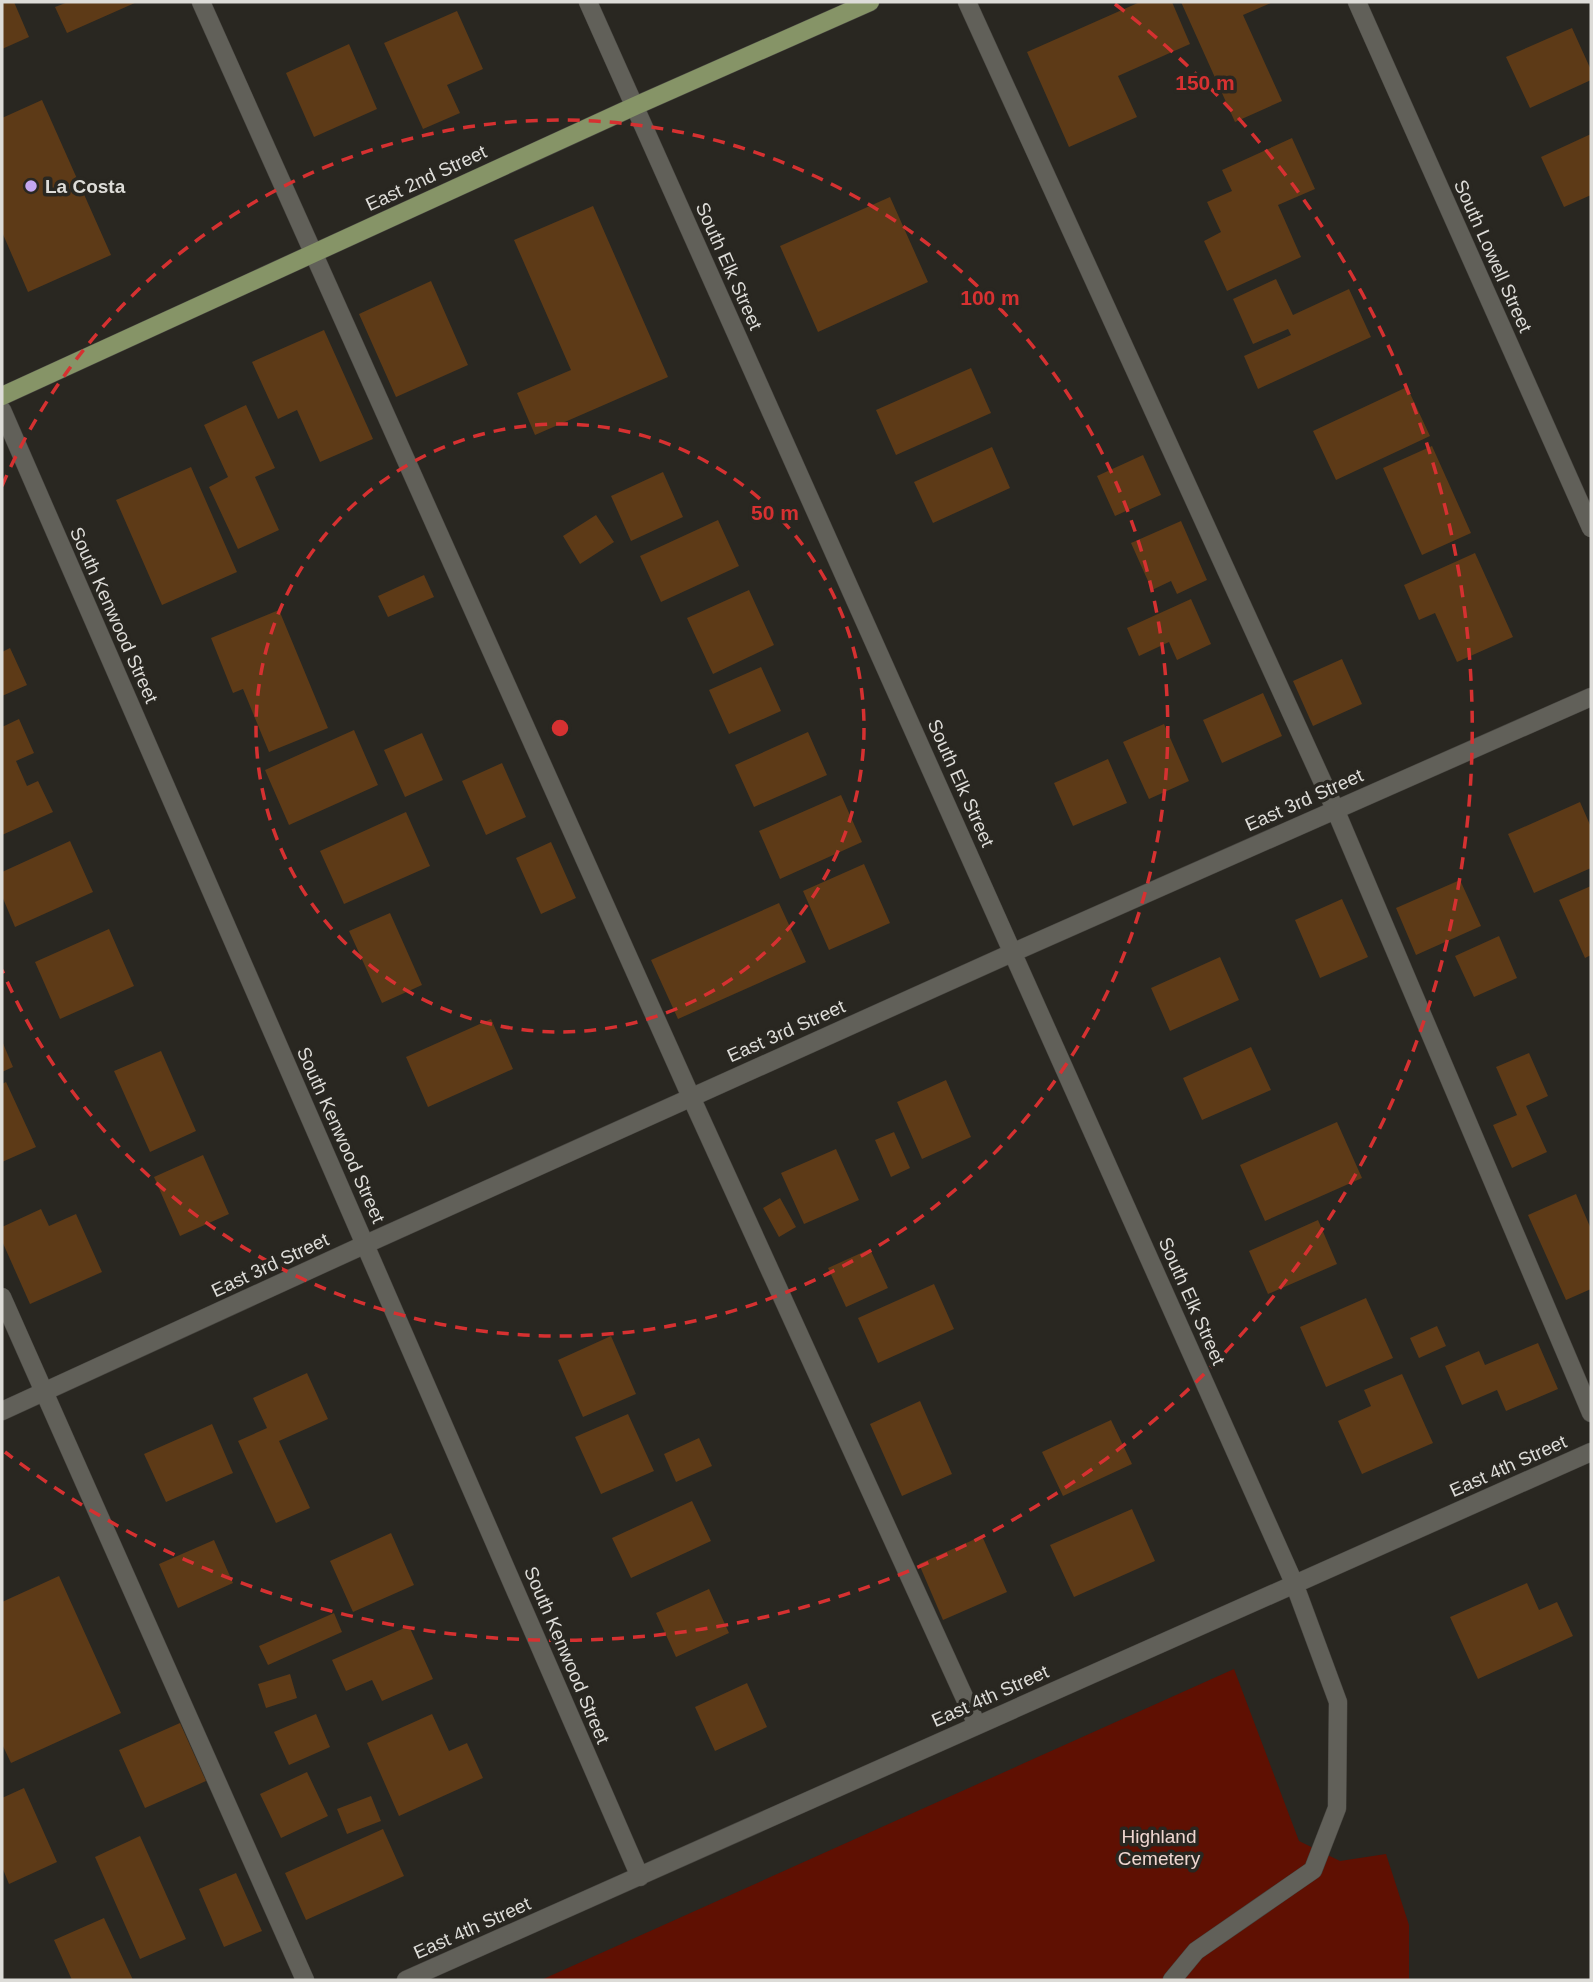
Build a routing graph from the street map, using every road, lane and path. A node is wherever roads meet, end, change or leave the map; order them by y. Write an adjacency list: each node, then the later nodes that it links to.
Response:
1 (201, 2): 7 (street)
2 (588, 2): 6 (street, South Elk Street)
3 (870, 2): 6 (main road, East 2nd Street)
4 (967, 2): 12 (street)
5 (1357, 2): 10 (street, South Lowell Street)
6 (635, 106): 7 (main road, East 2nd Street); 13 (street, South Elk Street)
7 (313, 253): 8 (main road, East 2nd Street); 14 (street)
8 (2, 396)
9 (2, 410): 15 (street, South Kenwood Street)
10 (1591, 528)
11 (1591, 697): 12 (street, East 3rd Street)
12 (1335, 809): 13 (street, East 3rd Street); 19 (street)
13 (1014, 952): 14 (street, East 3rd Street); 21 (street, South Elk Street)
14 (691, 1097): 15 (street, East 3rd Street); 22 (street)
15 (366, 1244): 17 (street, East 3rd Street); 23 (street, South Kenwood Street)
16 (2, 1297): 17 (street)
17 (44, 1393): 18 (street, East 3rd Street); 24 (street)
18 (2, 1412)
19 (1591, 1413)
20 (1591, 1452): 21 (street, East 4th Street)
21 (1294, 1583): 22 (street, East 4th Street); 26 (street, South Elk Street)
22 (977, 1725): 23 (street, East 4th Street)
23 (640, 1877): 25 (street, East 4th Street)
24 (305, 1980)
25 (406, 1980)
26 (1172, 1980)

